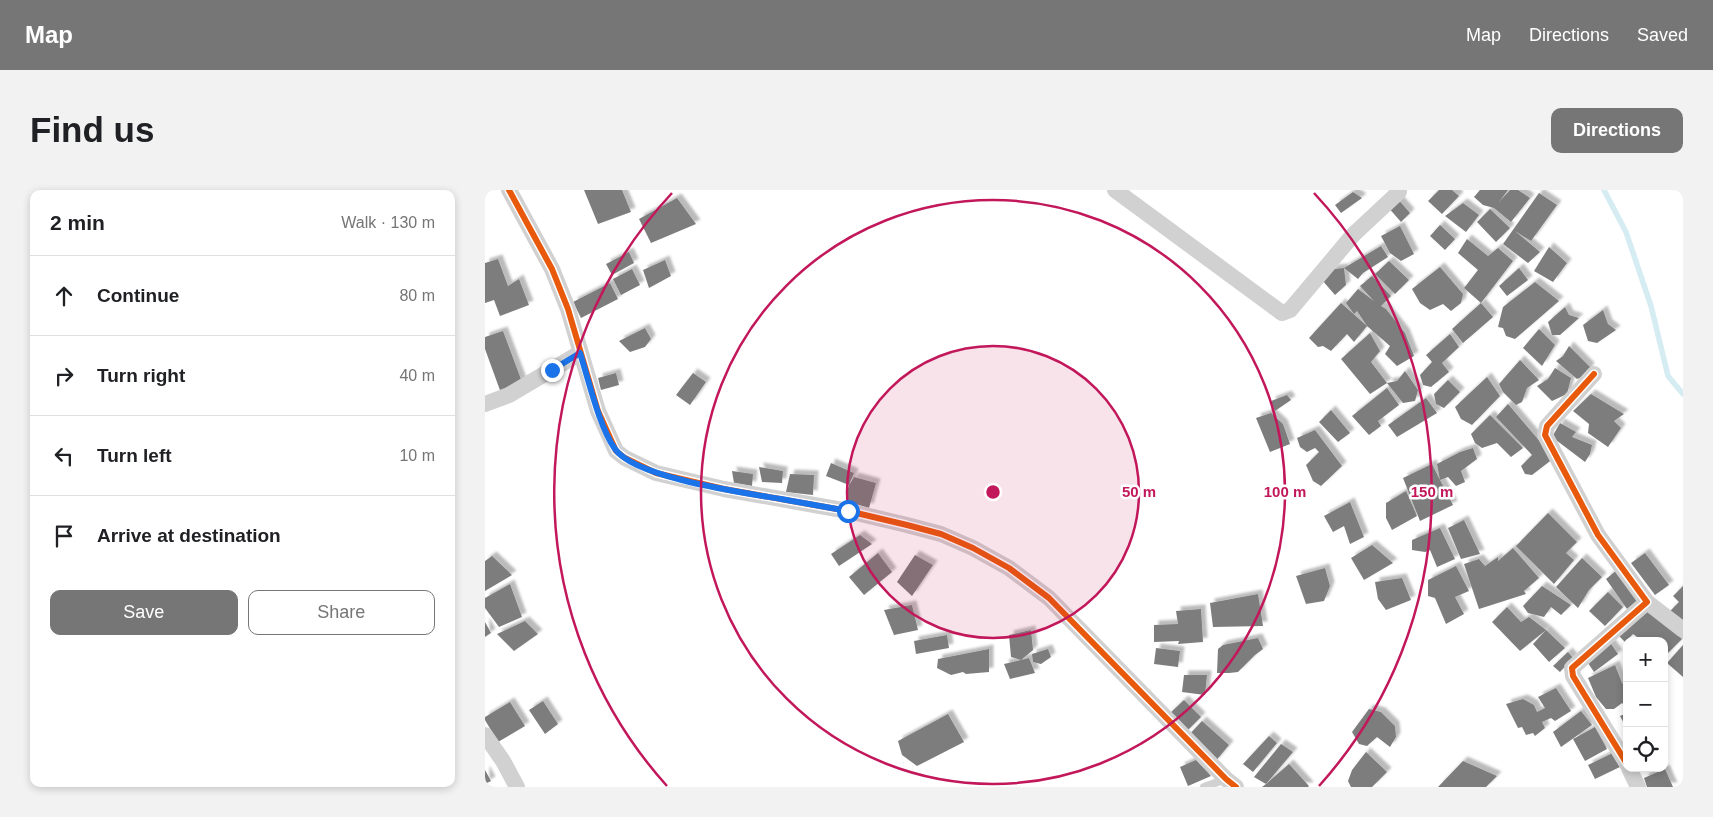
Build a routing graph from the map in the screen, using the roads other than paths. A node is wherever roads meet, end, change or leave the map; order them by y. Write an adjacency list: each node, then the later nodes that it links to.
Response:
1 (509, 190): 4 (street)
2 (1115, 190): 3 (street)
3 (1399, 192)
4 (580, 353): 6 (street); 12 (street)
5 (1594, 374): 7 (street)
6 (485, 404)
7 (1647, 602): 8 (street); 10 (street)
8 (1683, 630)
9 (485, 736): 13 (street)
10 (1623, 757)
11 (1631, 772): 15 (street)
12 (1231, 783): 14 (lane)
13 (517, 787)
14 (1204, 787)
15 (1638, 787)

